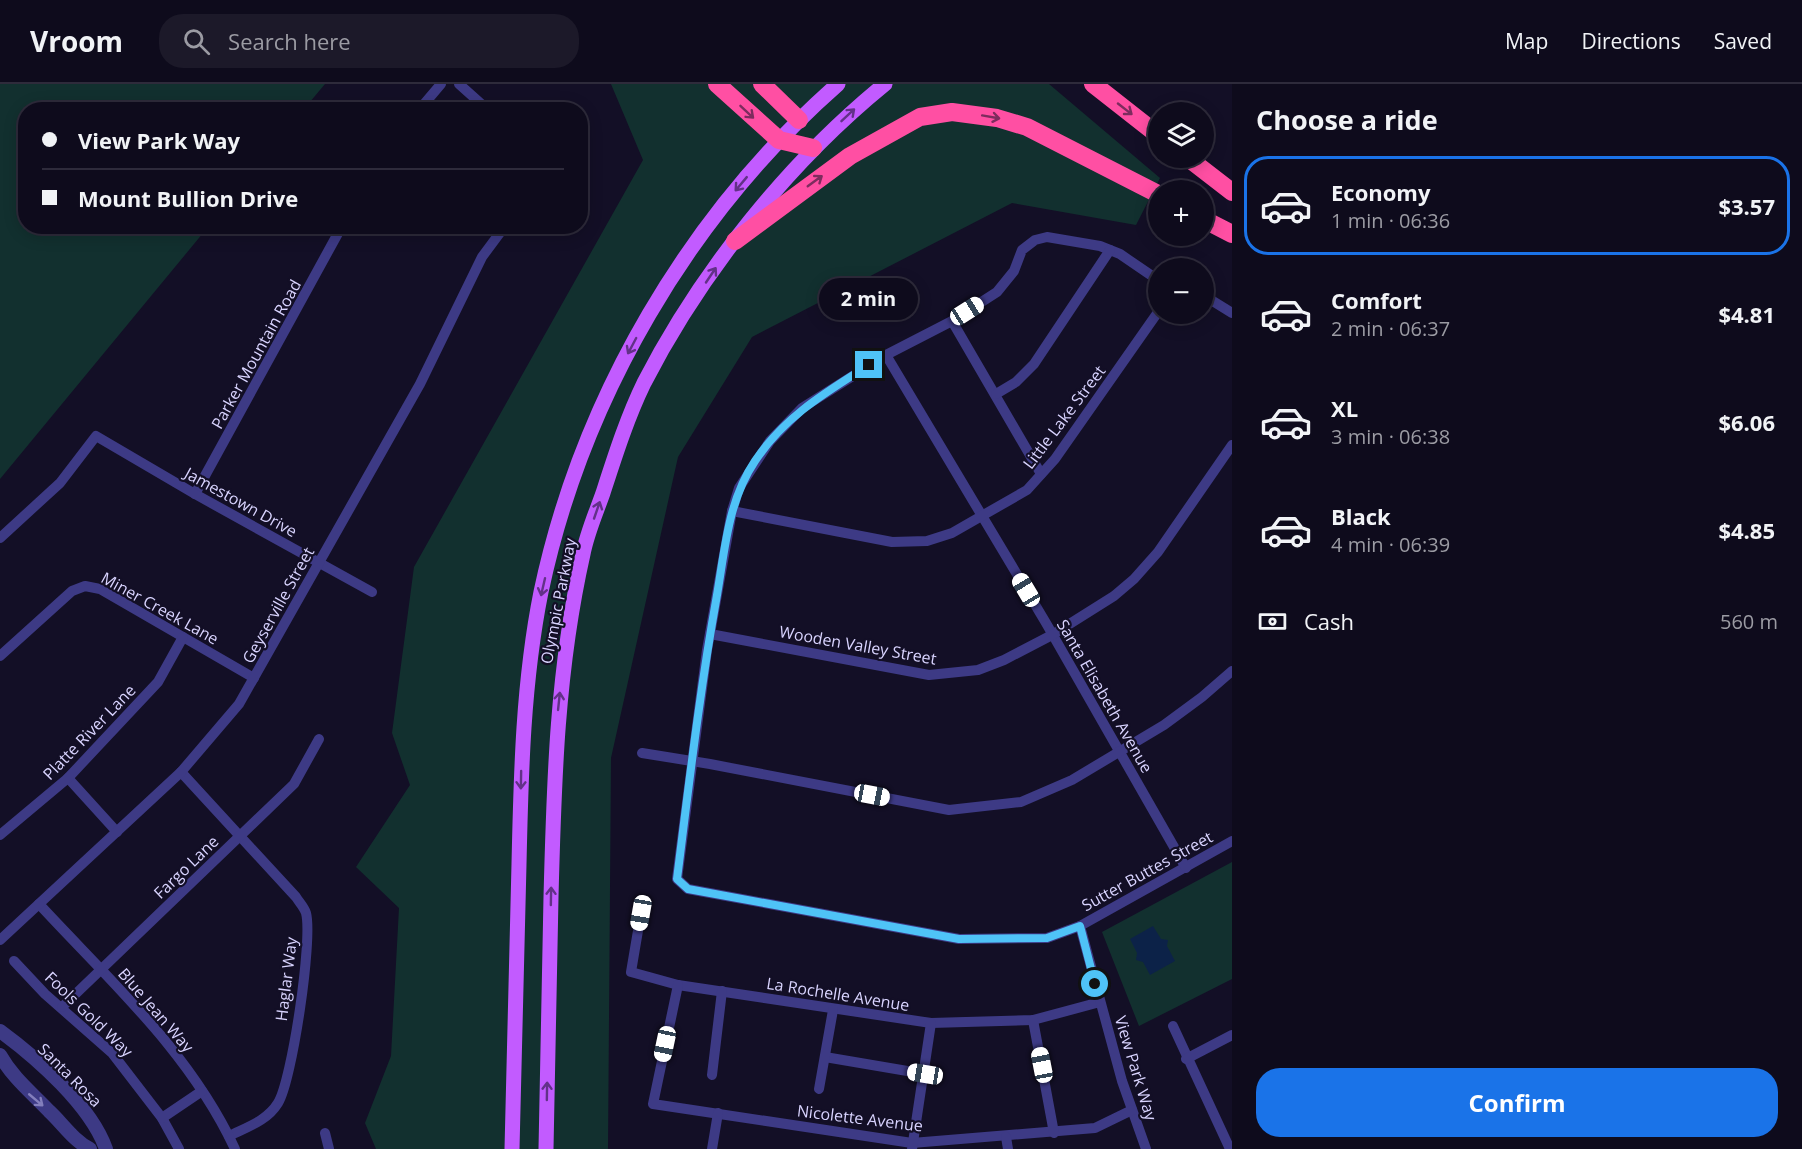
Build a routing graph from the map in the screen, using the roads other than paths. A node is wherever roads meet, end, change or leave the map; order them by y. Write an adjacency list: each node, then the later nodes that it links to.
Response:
1 (441, 84): 8 (street)
2 (459, 84): 9 (street)
3 (717, 84): 12 (highway, one-way to 12)
4 (762, 84): 10 (highway)
5 (838, 84): 10 (main road, Olympic Parkway)
6 (885, 84): 13 (main road, Olympic Parkway, one-way to 6)
7 (1093, 84): 11 (highway, one-way to 11)
8 (426, 102)
9 (479, 102)
10 (798, 120): 12 (main road, Olympic Parkway)
11 (1148, 127)
12 (779, 140): 13 (highway); 91 (main road, Olympic Parkway, one-way to 91)
13 (813, 148): 21 (main road, Olympic Parkway)
14 (1201, 168): 16 (highway)
15 (1148, 189): 21 (highway, one-way to 15)
16 (1232, 192)
17 (1214, 225): 20 (highway)
18 (338, 234): 32 (street, Parker Mountain Road)
19 (499, 234): 36 (street, Geyserville Street)
20 (1232, 234)
21 (735, 241): 92 (main road, Olympic Parkway, one-way to 21)
22 (1110, 250): 23 (street); 26 (street); 29 (street)
23 (1148, 274)
24 (1214, 302): 25 (street)
25 (1232, 313)
26 (952, 321): 28 (street); 29 (street)
27 (1150, 324): 31 (street, Little Lake Street)
28 (886, 355): 33 (street); 34 (street, Santa Elisabeth Avenue)
29 (996, 394): 31 (street)
30 (1232, 445): 39 (street, Wooden Valley Street)
31 (1041, 474): 34 (street, Little Lake Street)
32 (195, 495): 35 (street, Jamestown Drive); 36 (street, Jamestown Drive)
33 (732, 511): 34 (street, Little Lake Street); 38 (street)
34 (982, 515): 39 (street, Santa Elisabeth Avenue)
35 (0, 538)
36 (319, 562): 37 (street, Jamestown Drive); 43 (street, Geyserville Street)
37 (372, 592)
38 (710, 634): 39 (street, Wooden Valley Street); 47 (street)
39 (1052, 635): 45 (street, Santa Elisabeth Avenue)
40 (183, 637): 41 (street, Miner Creek Lane); 43 (street, Miner Creek Lane); 49 (street, Platte River Lane)
41 (0, 656)
42 (1232, 671): 45 (street)
43 (254, 678): 48 (street, Geyserville Street)
44 (319, 739): 52 (street, Fargo Lane)
45 (1118, 751): 47 (street); 54 (street, Santa Elisabeth Avenue)
46 (642, 753): 47 (street)
47 (692, 762): 57 (street, Sutter Buttes Street)
48 (181, 772): 50 (street, Geyserville Street); 52 (street, Haglar Way)
49 (68, 778): 50 (street); 51 (street, Platte River Lane)
50 (117, 832): 55 (street, Geyserville Street)
51 (0, 835)
52 (240, 836): 60 (street, Fargo Lane); 83 (street, Haglar Way)
53 (1232, 841): 54 (street, Sutter Buttes Street)
54 (1186, 868): 57 (street, Sutter Buttes Street)
55 (39, 904): 58 (street, Geyserville Street); 60 (street, Blue Jean Way)
56 (641, 913): 61 (street, La Rochelle Avenue)
57 (1080, 926): 63 (street, View Park Way)
58 (0, 939)
59 (14, 961): 64 (street, Fools Gold Way)
60 (99, 970): 64 (street, Fargo Lane); 77 (street, Blue Jean Way)
61 (678, 985): 62 (street, La Rochelle Avenue); 79 (street, Nicolette Avenue)
62 (722, 991): 65 (street, La Rochelle Avenue); 75 (street)
63 (1100, 1002): 66 (street, La Rochelle Avenue); 78 (street, View Park Way)
64 (62, 1007): 80 (street, Fools Gold Way)
65 (833, 1010): 67 (street, La Rochelle Avenue); 72 (street)
66 (1033, 1020): 67 (street, La Rochelle Avenue); 82 (street)
67 (931, 1023): 74 (street)
68 (1173, 1026): 73 (street)
69 (0, 1031): 87 (street, Santa Rosa)
70 (1232, 1035): 73 (street)
71 (0, 1055): 86 (street, one-way to 86)
72 (825, 1057): 74 (street); 76 (street)
73 (1186, 1059): 96 (street)
74 (925, 1074): 85 (street)
75 (712, 1075)
76 (819, 1089)
77 (202, 1091): 80 (street); 83 (street, Blue Jean Way)
78 (1132, 1110): 82 (street, Nicolette Avenue); 95 (street, View Park Way)
79 (718, 1113): 85 (street, Nicolette Avenue); 93 (street)
80 (162, 1118): 88 (street, Fools Gold Way)
81 (324, 1133): 90 (street)
82 (1054, 1133): 84 (street, Nicolette Avenue)
83 (228, 1136): 89 (street, Blue Jean Way)
84 (1006, 1137): 85 (street, Nicolette Avenue); 94 (street)
85 (912, 1146)
86 (90, 1149)
87 (106, 1149)
88 (179, 1149)
89 (235, 1149)
90 (329, 1149)
91 (512, 1149)
92 (546, 1149)
93 (712, 1149)
94 (1008, 1149)
95 (1146, 1149)
96 (1230, 1149)

